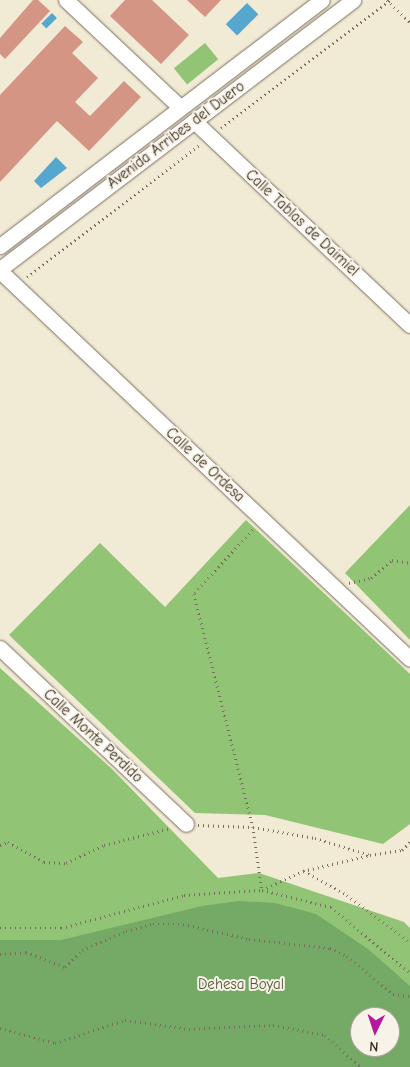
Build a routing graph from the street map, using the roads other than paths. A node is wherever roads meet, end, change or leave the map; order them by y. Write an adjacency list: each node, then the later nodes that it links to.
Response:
1 (66, 0): 4 (street)
2 (322, 0): 4 (street, Avenida Arribes del Duero)
3 (353, 0): 5 (street, Avenida Arribes del Duero)
4 (180, 108): 6 (street, Avenida Arribes del Duero)
5 (194, 121): 7 (street, Avenida Arribes del Duero); 8 (street, Calle Tablas de Daimiel)
6 (0, 246)
7 (0, 270): 10 (street, Calle de Ordesa)
8 (410, 325)
9 (0, 648): 11 (street, Calle Monte Perdido)
10 (410, 659)
11 (186, 824)

